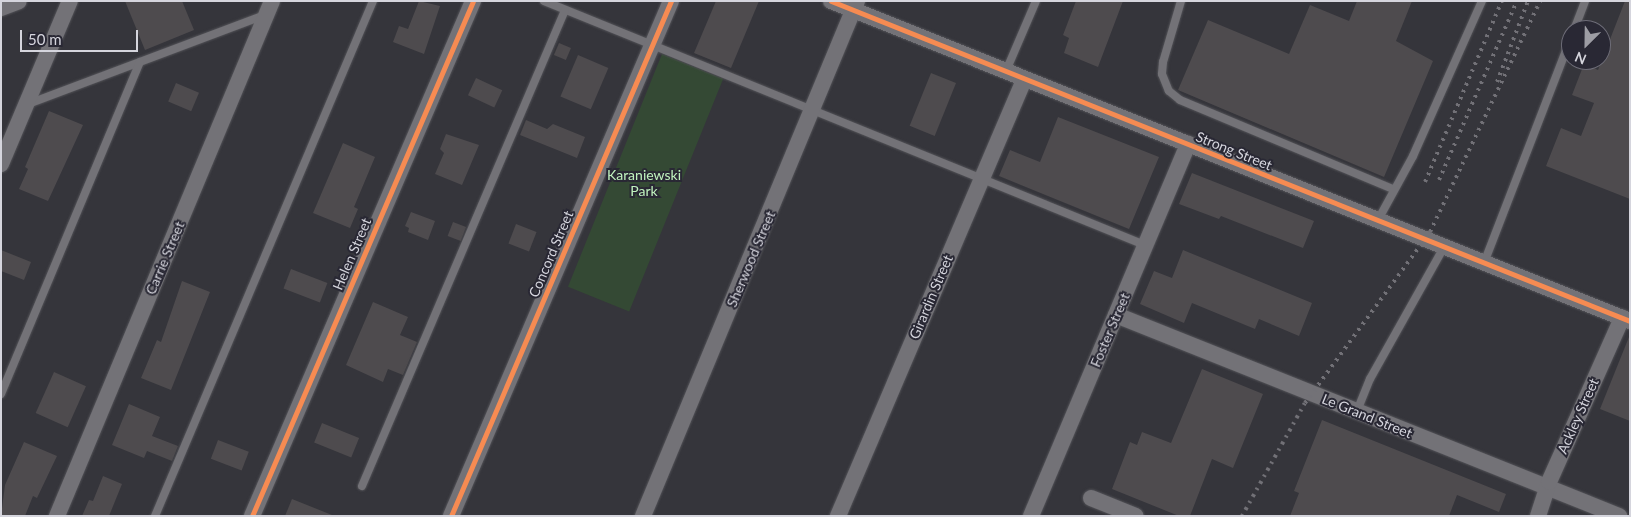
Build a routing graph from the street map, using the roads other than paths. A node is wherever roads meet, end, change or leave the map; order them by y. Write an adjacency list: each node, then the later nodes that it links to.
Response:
1 (18, 1): 13 (street)
2 (70, 1): 22 (street)
3 (373, 1): 40 (lane)
4 (473, 1): 41 (street, Helen Street)
5 (544, 1): 15 (lane)
6 (671, 1): 17 (street, Concord Street)
7 (831, 1): 12 (street, Strong Street)
8 (1036, 1): 20 (lane)
9 (1181, 1): 27 (lane)
10 (1482, 1): 27 (lane)
11 (1585, 1): 16 (lane)
12 (856, 6): 20 (street, Strong Street); 23 (street, Sherwood Street)
13 (1, 8)
14 (270, 8): 18 (lane); 39 (street, Carrie Street)
15 (565, 10): 17 (lane); 36 (lane)
16 (1578, 20)
17 (652, 44): 23 (lane); 42 (street, Concord Street)
18 (140, 62): 22 (lane); 34 (lane)
19 (1561, 63): 31 (lane)
20 (1006, 71): 21 (street, Strong Street)
21 (1024, 79): 24 (street, Strong Street); 26 (street, Girardin Street)
22 (27, 104): 25 (street)
23 (814, 110): 26 (lane); 43 (street, Sherwood Street)
24 (1188, 144): 28 (street, Strong Street); 29 (street, Foster Street)
25 (1, 164)
26 (982, 179): 29 (lane); 44 (street, Girardin Street)
27 (1393, 189): 28 (lane)
28 (1378, 221): 30 (street, Strong Street)
29 (1145, 245): 32 (street, Foster Street)
30 (1444, 247): 31 (street, Strong Street); 35 (lane)
31 (1484, 263): 33 (street, Strong Street)
32 (1116, 315): 35 (street, Le Grand Street); 45 (street, Foster Street)
33 (1626, 320): 37 (street, Ackley Street)
34 (1, 394)
35 (1357, 411): 37 (street, Le Grand Street)
36 (362, 486)
37 (1548, 488): 47 (street, Ackley Street); 48 (street, Le Grand Street)
38 (1091, 498): 46 (street)
39 (57, 516)
40 (155, 516)
41 (252, 516)
42 (451, 516)
43 (643, 516)
44 (838, 516)
45 (1031, 516)
46 (1136, 516)
47 (1538, 516)
48 (1619, 516)

